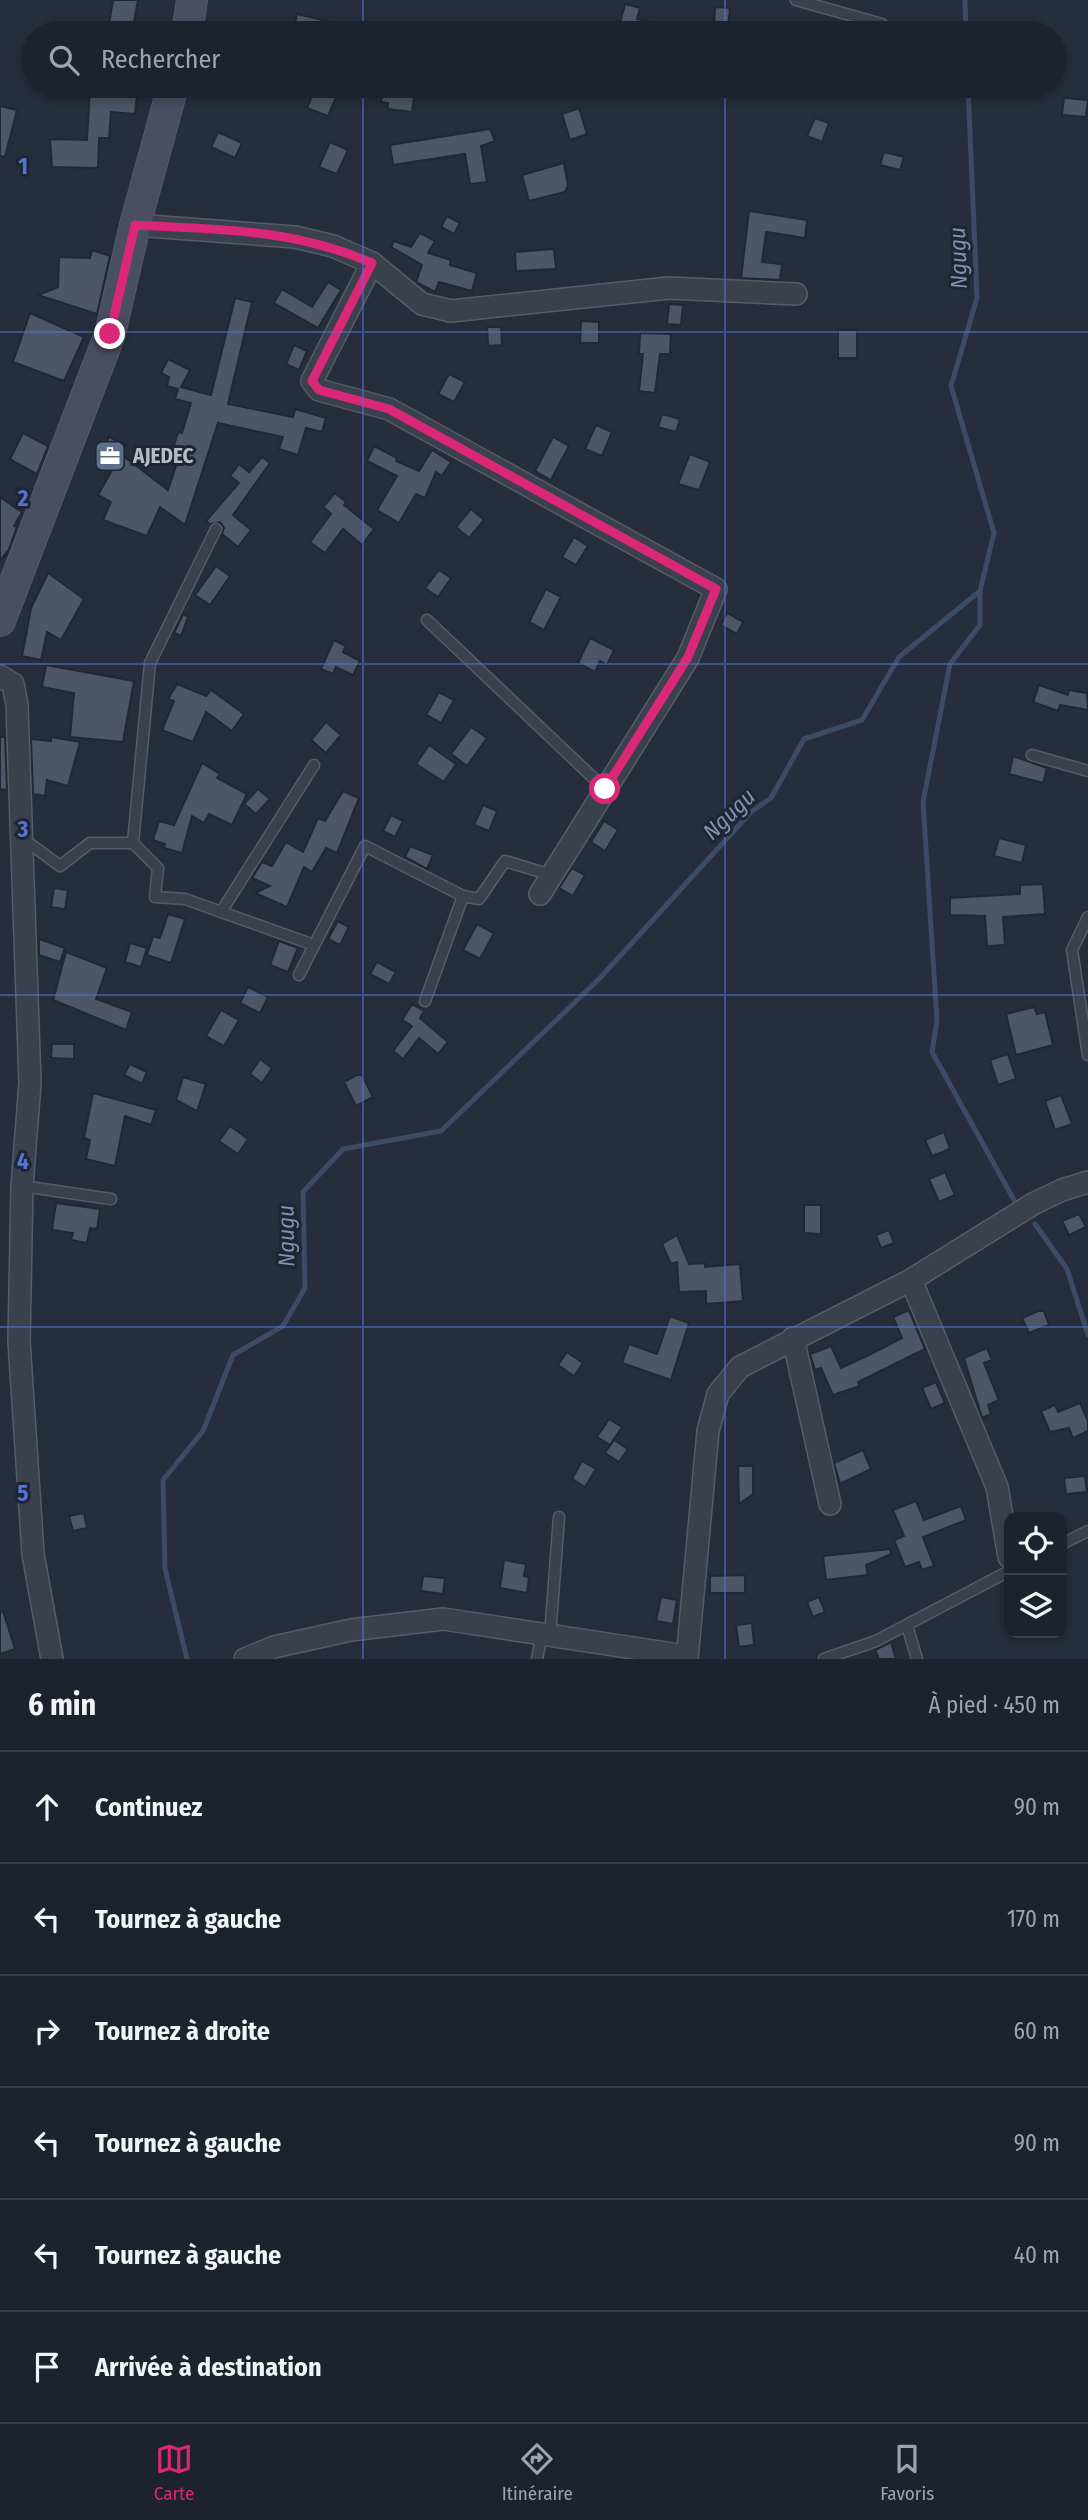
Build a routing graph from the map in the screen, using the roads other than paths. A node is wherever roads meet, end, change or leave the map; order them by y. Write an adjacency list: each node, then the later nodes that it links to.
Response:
1 (192, 0): 3 (main road)
2 (796, 0): 4 (lane)
3 (189, 21)
4 (871, 21)
5 (170, 98): 6 (main road)
6 (135, 225): 7 (street); 11 (main road)
7 (372, 263): 8 (street); 16 (street)
8 (796, 294)
9 (216, 529): 18 (lane)
10 (427, 620): 16 (lane)
11 (0, 621)
12 (0, 676): 17 (street)
13 (1032, 755): 15 (lane)
14 (314, 765): 22 (lane)
15 (1088, 771)
16 (605, 789): 19 (street)
17 (23, 838): 18 (lane); 29 (street)
18 (133, 843): 22 (lane)
19 (551, 875): 20 (street); 21 (lane)
20 (540, 894)
21 (463, 896): 24 (lane); 26 (lane)
22 (221, 912): 24 (lane)
23 (1088, 917): 27 (lane)
24 (314, 945): 25 (lane)
25 (299, 975)
26 (425, 1001)
27 (1088, 1055)
28 (1088, 1182): 31 (street)
29 (22, 1186): 30 (lane); 42 (street)
30 (111, 1199)
31 (911, 1280): 32 (street); 35 (street)
32 (793, 1338): 33 (street); 41 (street)
33 (830, 1504)
34 (559, 1517): 40 (lane)
35 (1004, 1528)
36 (1088, 1531): 37 (lane)
37 (1067, 1542)
38 (1004, 1574): 39 (lane)
39 (906, 1625): 45 (lane); 46 (lane)
40 (546, 1635): 41 (street); 43 (street); 44 (lane)
41 (686, 1658)
42 (52, 1659)
43 (245, 1659)
44 (537, 1659)
45 (824, 1659)
46 (917, 1659)

